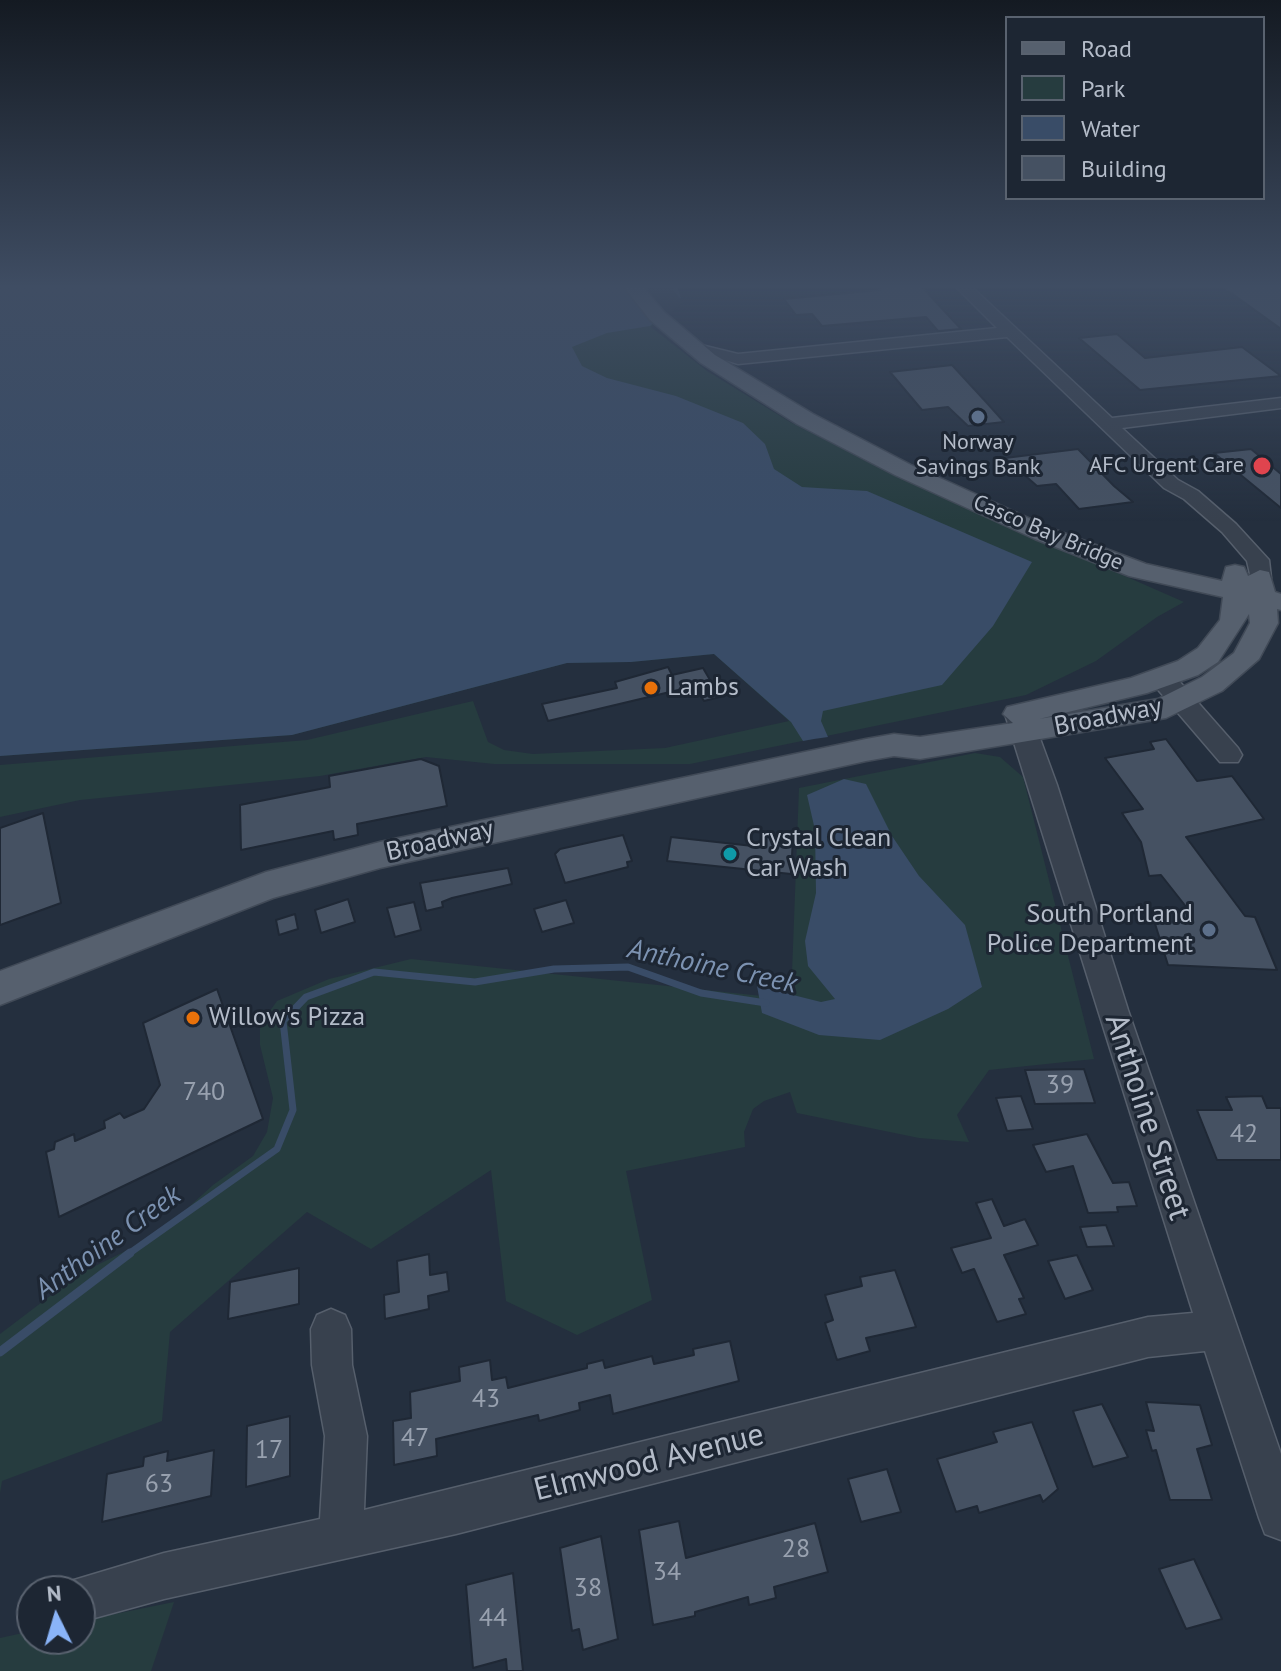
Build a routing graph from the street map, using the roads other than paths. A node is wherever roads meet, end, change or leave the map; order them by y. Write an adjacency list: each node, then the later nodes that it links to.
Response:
1 (729, 365): 6 (main road, Casco Bay Bridge)
2 (748, 365): 7 (main road, Casco Bay Bridge)
3 (1044, 365): 5 (street)
4 (1281, 403): 5 (street)
5 (1107, 424): 7 (street)
6 (1138, 570): 7 (main road, Casco Bay Bridge); 8 (main road)
7 (1260, 588): 8 (main road, Broadway); 9 (main road, Broadway)
8 (1222, 638): 9 (main road, Broadway)
9 (1173, 690): 10 (main road, Broadway); 11 (street)
10 (1021, 723): 12 (main road, Broadway); 14 (street, Anthoine Street)
11 (1229, 755)
12 (0, 988)
13 (331, 1329): 16 (street)
14 (1217, 1330): 15 (street, Anthoine Street); 16 (street, Elmwood Avenue)
15 (1281, 1518)
16 (341, 1535): 17 (street, Elmwood Avenue)
17 (96, 1595)

